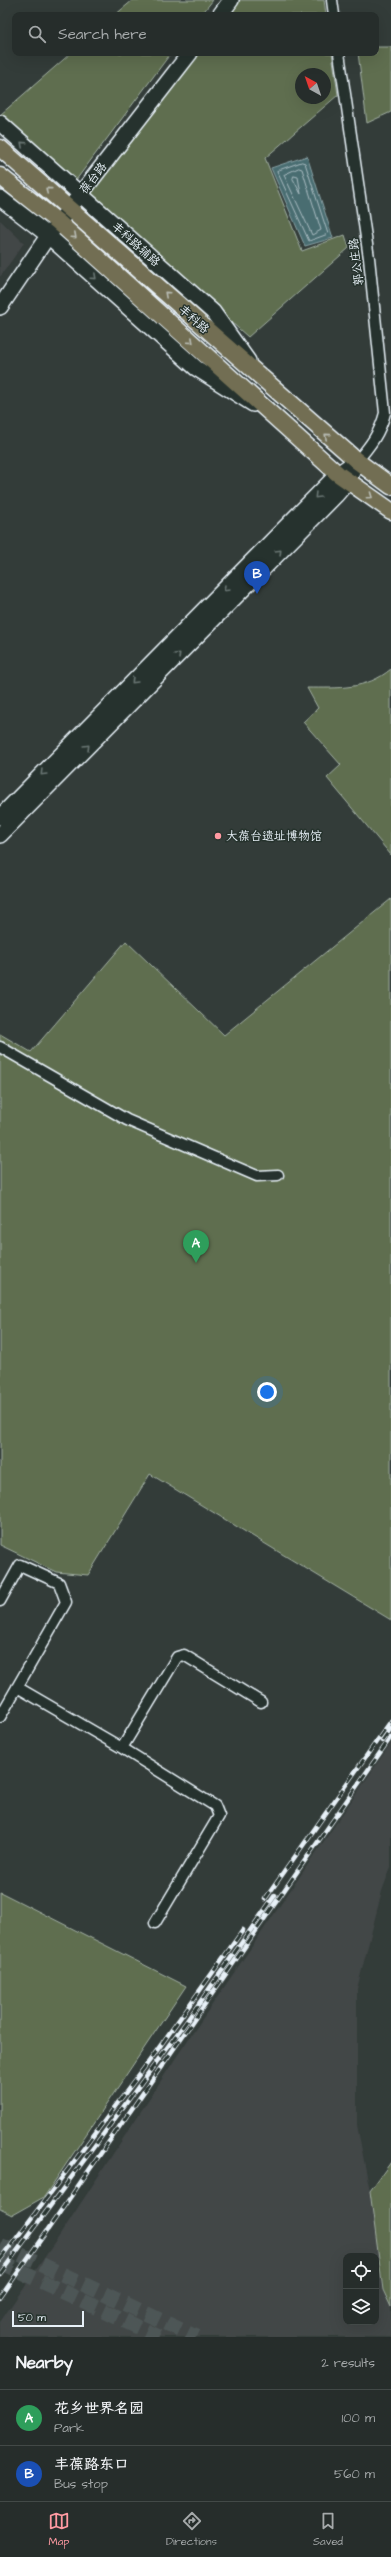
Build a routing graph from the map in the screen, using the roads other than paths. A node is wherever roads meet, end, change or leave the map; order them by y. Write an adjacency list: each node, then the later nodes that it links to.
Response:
1 (231, 0): 3 (street)
2 (332, 0): 4 (street)
3 (222, 12)
4 (334, 12)
5 (188, 56): 10 (street, 葆台路)
6 (339, 56): 18 (street, 郭公庄路)
7 (0, 123): 10 (street, 丰科路辅路, one-way to 7)
8 (0, 148): 12 (main road, 丰科路, one-way to 8)
9 (0, 176): 13 (main road, 丰科路)
10 (80, 194): 12 (street, 葆台路); 16 (street, 丰科路辅路)
11 (0, 198): 14 (street)
12 (70, 208): 13 (street, 葆台路); 16 (main road, 丰科路, one-way to 12)
13 (58, 222): 14 (street, 葆台路); 17 (main road, 丰科路, one-way to 17)
14 (48, 236): 15 (street, 葆台路); 17 (street, one-way to 17)
15 (0, 307)
16 (259, 376): 18 (main road, 丰科路, one-way to 16)
17 (275, 418): 19 (main road, 丰科路)
18 (357, 461): 19 (street); 20 (main road, 丰科路)
19 (343, 478): 21 (main road, 丰科路, one-way to 21); 22 (street, one-way to 22); 23 (street, one-way to 19)
20 (391, 486)
21 (391, 511)
22 (0, 817)
23 (0, 834)
24 (0, 1047): 25 (street)
25 (278, 1175)
26 (0, 1601): 27 (street)
27 (17, 1687): 29 (street); 30 (street)
28 (261, 1702): 30 (street)
29 (0, 1717)
30 (122, 1748): 31 (street)
31 (155, 1923)

